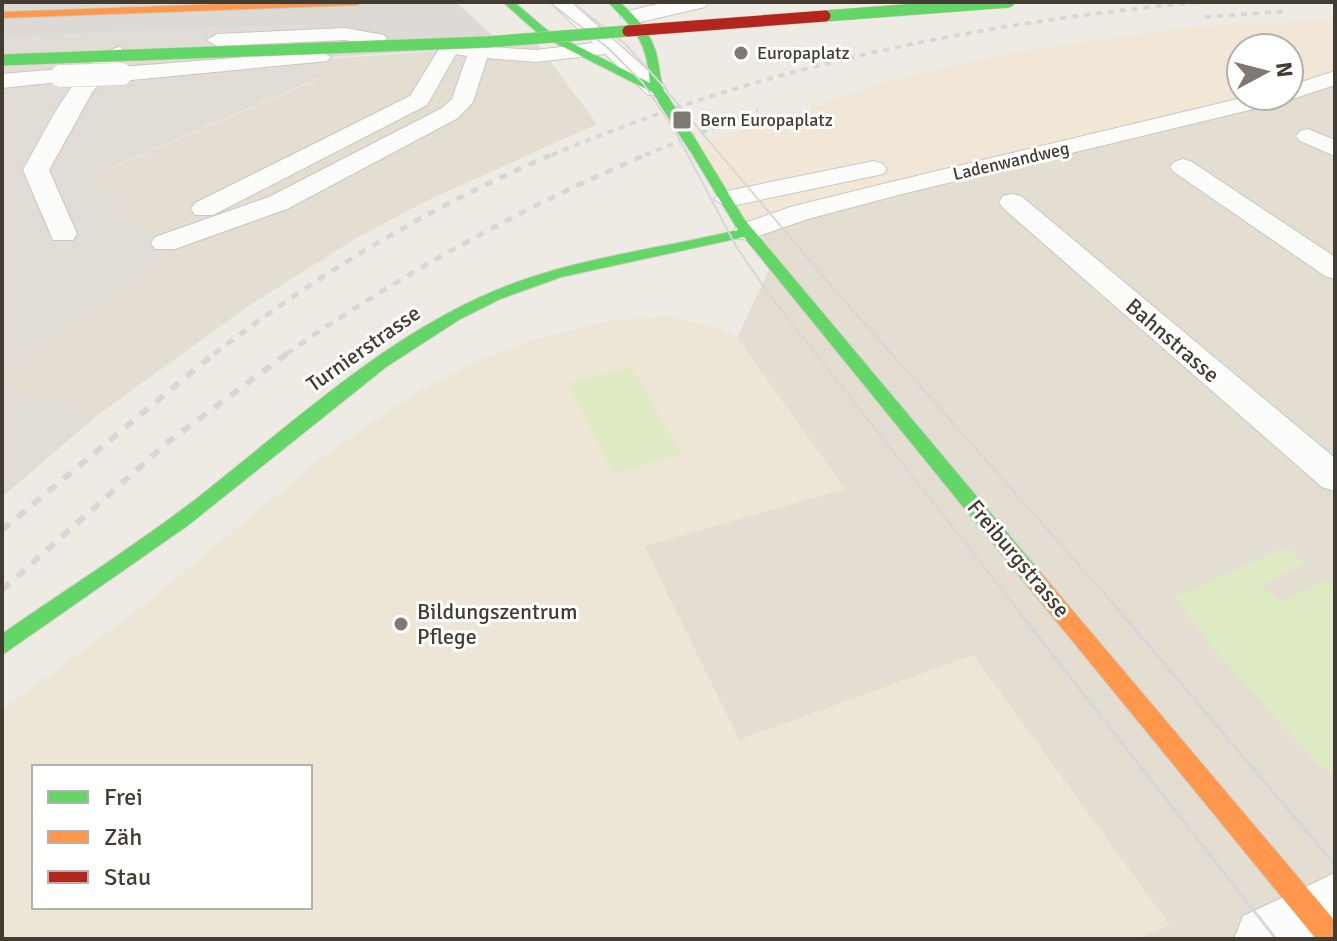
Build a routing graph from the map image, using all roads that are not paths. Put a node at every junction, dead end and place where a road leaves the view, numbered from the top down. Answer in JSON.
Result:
{"nodes":[{"id":1,"x":508,"y":2,"type":"edge"},
{"id":2,"x":560,"y":2,"type":"edge"},
{"id":3,"x":613,"y":2,"type":"edge"},
{"id":4,"x":700,"y":2,"type":"edge"},
{"id":5,"x":1009,"y":2,"type":"edge"},
{"id":6,"x":362,"y":10,"type":"edge"},
{"id":7,"x":488,"y":13,"type":"dead end"},
{"id":8,"x":2,"y":15,"type":"edge"},
{"id":9,"x":632,"y":17,"type":"junction"},
{"id":10,"x":2,"y":33,"type":"edge"},
{"id":11,"x":409,"y":44,"type":"junction"},
{"id":12,"x":613,"y":47,"type":"junction"},
{"id":13,"x":449,"y":48,"type":"junction"},
{"id":14,"x":479,"y":50,"type":"junction"},
{"id":15,"x":580,"y":52,"type":"junction"},
{"id":16,"x":2,"y":60,"type":"edge"},
{"id":17,"x":1335,"y":78,"type":"edge"},
{"id":18,"x":2,"y":81,"type":"edge"},
{"id":19,"x":1305,"y":88,"type":"edge"},
{"id":20,"x":1225,"y":90,"type":"edge"},
{"id":21,"x":660,"y":94,"type":"junction"},
{"id":22,"x":1225,"y":109,"type":"edge"},
{"id":23,"x":1308,"y":136,"type":"dead end"},
{"id":24,"x":1335,"y":149,"type":"edge"},
{"id":25,"x":1183,"y":167,"type":"dead end"},
{"id":26,"x":727,"y":199,"type":"junction"},
{"id":27,"x":1012,"y":202,"type":"dead end"},
{"id":28,"x":747,"y":232,"type":"junction"},
{"id":29,"x":63,"y":234,"type":"dead end"},
{"id":30,"x":1335,"y":270,"type":"edge"},
{"id":31,"x":1335,"y":478,"type":"edge"},
{"id":32,"x":57,"y":605,"type":"junction"},
{"id":33,"x":2,"y":622,"type":"edge"},
{"id":34,"x":2,"y":646,"type":"edge"},
{"id":35,"x":1317,"y":926,"type":"edge"}],
"edges":[{"from":1,"to":15,"type":"main road"},
{"from":2,"to":12,"type":"lane","name":"Freiburgstrasse"},
{"from":3,"to":9,"type":"main road"},
{"from":4,"to":7,"type":"main road"},
{"from":4,"to":9,"type":"street"},
{"from":5,"to":16,"type":"main road","bridge":true},
{"from":6,"to":8,"type":"main road"},
{"from":6,"to":10,"type":"main road"},
{"from":9,"to":21,"type":"main road"},
{"from":11,"to":13,"type":"lane"},
{"from":11,"to":18,"type":"lane","bridge":true},
{"from":11,"to":29,"type":"lane"},
{"from":12,"to":15,"type":"lane"},
{"from":12,"to":21,"type":"lane","name":"Freiburgstrasse"},
{"from":13,"to":14,"type":"lane"},
{"from":13,"to":14,"type":"lane"},
{"from":14,"to":15,"type":"lane"},
{"from":15,"to":21,"type":"main road"},
{"from":17,"to":19,"type":"lane"},
{"from":20,"to":26,"type":"lane"},
{"from":21,"to":26,"type":"main road","name":"Freiburgstrasse","bridge":true},
{"from":22,"to":28,"type":"lane","name":"Ladenwandweg"},
{"from":23,"to":24,"type":"lane"},
{"from":25,"to":30,"type":"lane"},
{"from":26,"to":28,"type":"main road","name":"Freiburgstrasse"},
{"from":27,"to":31,"type":"lane","name":"Bahnstrasse"},
{"from":28,"to":32,"type":"main road","name":"Turnierstrasse"},
{"from":28,"to":35,"type":"main road","name":"Freiburgstrasse"},
{"from":32,"to":33,"type":"main road","name":"Turnierstrasse"},
{"from":32,"to":34,"type":"main road","name":"Turnierstrasse"}]}
